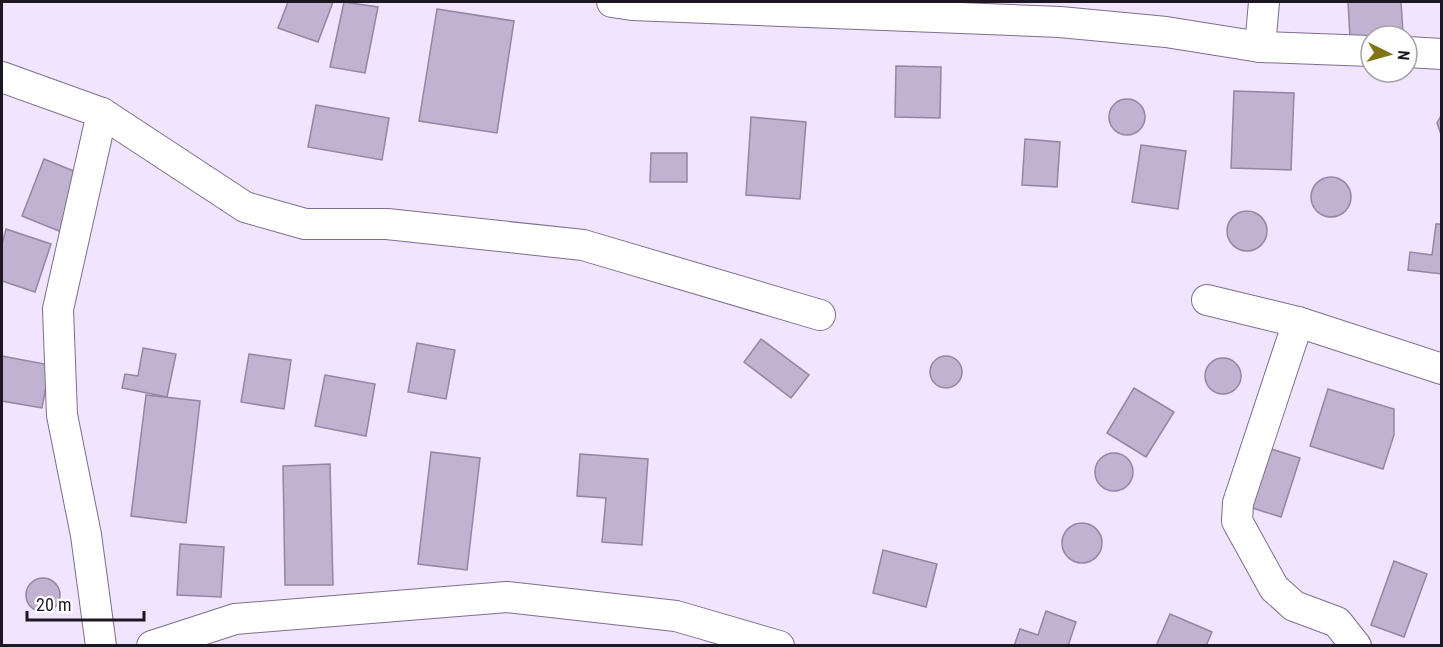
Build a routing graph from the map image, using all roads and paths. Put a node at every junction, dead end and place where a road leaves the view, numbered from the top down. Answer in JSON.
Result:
{"nodes":[{"id":1,"x":612,"y":2,"type":"edge"},
{"id":2,"x":1264,"y":2,"type":"edge"},
{"id":3,"x":1061,"y":12,"type":"edge"},
{"id":4,"x":1260,"y":48,"type":"junction"},
{"id":5,"x":1359,"y":51,"type":"edge"},
{"id":6,"x":1419,"y":53,"type":"edge"},
{"id":7,"x":1442,"y":54,"type":"edge"},
{"id":8,"x":2,"y":77,"type":"edge"},
{"id":9,"x":102,"y":113,"type":"junction"},
{"id":10,"x":1207,"y":300,"type":"dead end"},
{"id":11,"x":820,"y":315,"type":"dead end"},
{"id":12,"x":1298,"y":322,"type":"junction"},
{"id":13,"x":1442,"y":369,"type":"edge"},
{"id":14,"x":101,"y":645,"type":"edge"},
{"id":15,"x":152,"y":645,"type":"edge"},
{"id":16,"x":779,"y":645,"type":"edge"},
{"id":17,"x":1356,"y":645,"type":"edge"}],
"edges":[{"from":1,"to":3,"type":"street"},
{"from":2,"to":4,"type":"street"},
{"from":3,"to":4,"type":"street"},
{"from":4,"to":5,"type":"street"},
{"from":6,"to":7,"type":"street"},
{"from":8,"to":9,"type":"street"},
{"from":9,"to":11,"type":"street"},
{"from":9,"to":14,"type":"street"},
{"from":10,"to":12,"type":"street"},
{"from":12,"to":13,"type":"street"},
{"from":12,"to":17,"type":"street"},
{"from":15,"to":16,"type":"street"}]}
